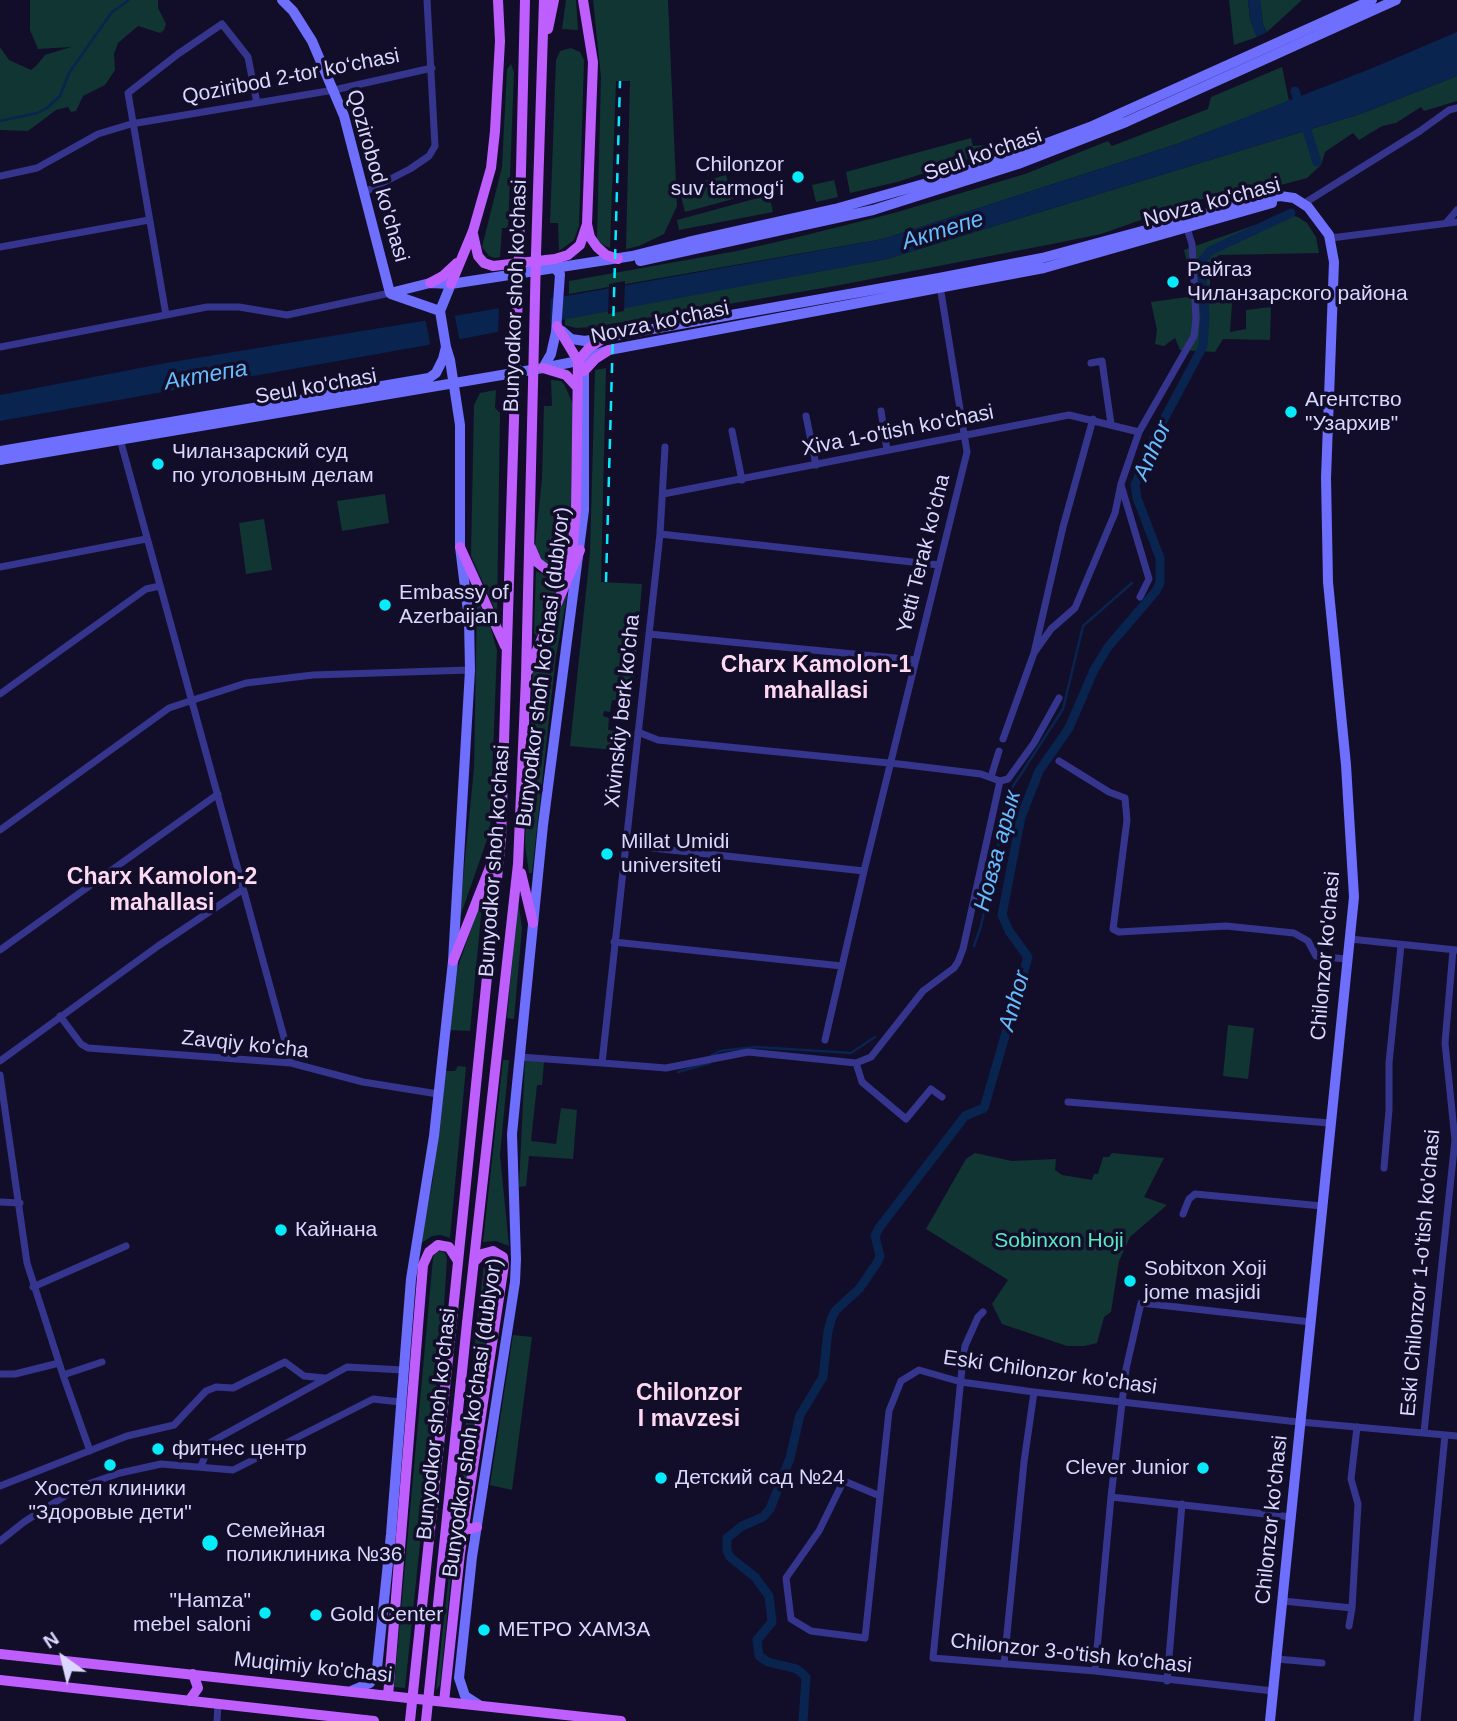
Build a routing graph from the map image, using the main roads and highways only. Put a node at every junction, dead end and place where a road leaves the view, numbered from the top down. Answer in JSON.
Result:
{"nodes":[{"id":1,"x":282,"y":0,"type":"edge"},
{"id":2,"x":498,"y":0,"type":"edge"},
{"id":3,"x":506,"y":0,"type":"edge"},
{"id":4,"x":523,"y":0,"type":"edge"},
{"id":5,"x":544,"y":0,"type":"edge"},
{"id":6,"x":554,"y":0,"type":"edge"},
{"id":7,"x":583,"y":0,"type":"edge"},
{"id":8,"x":1372,"y":0,"type":"edge"},
{"id":9,"x":1396,"y":0,"type":"edge"},
{"id":10,"x":500,"y":41,"type":"junction"},
{"id":11,"x":1278,"y":47,"type":"junction"},
{"id":12,"x":1265,"y":53,"type":"junction"},
{"id":13,"x":542,"y":55,"type":"junction"},
{"id":14,"x":587,"y":224,"type":"junction"},
{"id":15,"x":473,"y":231,"type":"junction"},
{"id":16,"x":1331,"y":237,"type":"joint"},
{"id":17,"x":463,"y":255,"type":"junction"},
{"id":18,"x":618,"y":259,"type":"junction"},
{"id":19,"x":558,"y":271,"type":"junction"},
{"id":20,"x":430,"y":283,"type":"junction"},
{"id":21,"x":940,"y":283,"type":"junction"},
{"id":22,"x":451,"y":284,"type":"junction"},
{"id":23,"x":390,"y":293,"type":"junction"},
{"id":24,"x":440,"y":311,"type":"junction"},
{"id":25,"x":557,"y":326,"type":"junction"},
{"id":26,"x":604,"y":338,"type":"junction"},
{"id":27,"x":446,"y":347,"type":"junction"},
{"id":28,"x":609,"y":350,"type":"joint"},
{"id":29,"x":450,"y":360,"type":"junction"},
{"id":30,"x":581,"y":366,"type":"junction"},
{"id":31,"x":543,"y":368,"type":"junction"},
{"id":32,"x":472,"y":380,"type":"junction"},
{"id":33,"x":454,"y":383,"type":"junction"},
{"id":34,"x":441,"y":385,"type":"junction"},
{"id":35,"x":578,"y":388,"type":"junction"},
{"id":36,"x":457,"y":399,"type":"junction"},
{"id":37,"x":118,"y":435,"type":"junction"},
{"id":38,"x":0,"y":451,"type":"edge"},
{"id":39,"x":0,"y":460,"type":"edge"},
{"id":40,"x":528,"y":541,"type":"junction"},
{"id":41,"x":460,"y":547,"type":"junction"},
{"id":42,"x":580,"y":550,"type":"junction"},
{"id":43,"x":507,"y":651,"type":"junction"},
{"id":44,"x":526,"y":677,"type":"junction"},
{"id":45,"x":501,"y":839,"type":"junction"},
{"id":46,"x":518,"y":863,"type":"junction"},
{"id":47,"x":533,"y":923,"type":"junction"},
{"id":48,"x":453,"y":961,"type":"junction"},
{"id":49,"x":458,"y":1261,"type":"junction"},
{"id":50,"x":474,"y":1262,"type":"junction"},
{"id":51,"x":464,"y":1525,"type":"junction"},
{"id":52,"x":477,"y":1527,"type":"junction"},
{"id":53,"x":0,"y":1654,"type":"edge"},
{"id":54,"x":193,"y":1674,"type":"junction"},
{"id":55,"x":0,"y":1680,"type":"edge"},
{"id":56,"x":344,"y":1691,"type":"junction"},
{"id":57,"x":388,"y":1696,"type":"junction"},
{"id":58,"x":189,"y":1701,"type":"junction"},
{"id":59,"x":444,"y":1702,"type":"junction"},
{"id":60,"x":483,"y":1706,"type":"junction"},
{"id":61,"x":331,"y":1716,"type":"junction"},
{"id":62,"x":346,"y":1721,"type":"edge"},
{"id":63,"x":374,"y":1721,"type":"edge"},
{"id":64,"x":410,"y":1721,"type":"edge"},
{"id":65,"x":426,"y":1721,"type":"edge"},
{"id":66,"x":621,"y":1721,"type":"edge"},
{"id":67,"x":1270,"y":1721,"type":"edge"}],
"edges":[{"from":1,"to":23,"type":"main road","name":"Qozirobod ko'chasi"},
{"from":2,"to":10,"type":"main road"},
{"from":3,"to":10,"type":"main road"},
{"from":4,"to":43,"type":"main road","name":"Bunyodkor shoh ko'chasi","bridge":true},
{"from":5,"to":13,"type":"main road","name":"Bunyodkor shoh ko'chasi"},
{"from":6,"to":13,"type":"main road"},
{"from":7,"to":14,"type":"main road"},
{"from":8,"to":11,"type":"main road","name":"Seul ko'chasi"},
{"from":9,"to":11,"type":"main road","name":"Seul ko'chasi"},
{"from":10,"to":15,"type":"main road"},
{"from":11,"to":12,"type":"main road","name":"Seul ko'chasi"},
{"from":12,"to":18,"type":"main road","name":"Seul ko'chasi"},
{"from":12,"to":19,"type":"main road","name":"Seul ko'chasi"},
{"from":13,"to":40,"type":"main road","name":"Bunyodkor shoh ko'chasi","bridge":true},
{"from":14,"to":15,"type":"main road"},
{"from":14,"to":18,"type":"main road"},
{"from":15,"to":17,"type":"main road"},
{"from":16,"to":21,"type":"main road","name":"Novza ko'chasi"},
{"from":16,"to":67,"type":"main road","name":"Chilonzor ko'chasi"},
{"from":17,"to":20,"type":"main road"},
{"from":17,"to":22,"type":"main road"},
{"from":18,"to":19,"type":"main road","name":"Seul ko'chasi"},
{"from":19,"to":22,"type":"main road","name":"Seul ko'chasi"},
{"from":19,"to":25,"type":"main road"},
{"from":20,"to":22,"type":"main road","name":"Seul ko'chasi"},
{"from":20,"to":23,"type":"main road","name":"Seul ko'chasi"},
{"from":21,"to":26,"type":"main road","name":"Novza ko'chasi"},
{"from":21,"to":28,"type":"main road","name":"Novza ko'chasi"},
{"from":22,"to":24,"type":"main road"},
{"from":23,"to":24,"type":"main road"},
{"from":24,"to":27,"type":"main road"},
{"from":25,"to":26,"type":"main road","name":"Novza ko'chasi"},
{"from":25,"to":30,"type":"main road"},
{"from":25,"to":31,"type":"main road"},
{"from":26,"to":30,"type":"main road"},
{"from":27,"to":29,"type":"main road"},
{"from":27,"to":37,"type":"main road","name":"Seul ko'chasi"},
{"from":28,"to":30,"type":"main road"},
{"from":29,"to":32,"type":"main road"},
{"from":29,"to":33,"type":"main road"},
{"from":30,"to":31,"type":"main road","name":"Novza ko'chasi"},
{"from":30,"to":35,"type":"main road"},
{"from":30,"to":42,"type":"main road","name":"Bunyodkor shoh koʻchasi (dublyor)"},
{"from":31,"to":32,"type":"main road","name":"Seul ko'chasi"},
{"from":31,"to":35,"type":"main road"},
{"from":32,"to":33,"type":"main road","name":"Seul ko'chasi"},
{"from":33,"to":34,"type":"main road","name":"Seul ko'chasi"},
{"from":33,"to":36,"type":"main road"},
{"from":34,"to":36,"type":"main road"},
{"from":34,"to":37,"type":"main road","name":"Seul ko'chasi"},
{"from":35,"to":40,"type":"main road"},
{"from":36,"to":41,"type":"main road"},
{"from":37,"to":38,"type":"main road","name":"Seul ko'chasi"},
{"from":37,"to":39,"type":"main road","name":"Seul ko'chasi"},
{"from":40,"to":44,"type":"main road","name":"Bunyodkor shoh ko'chasi"},
{"from":41,"to":43,"type":"main road"},
{"from":41,"to":48,"type":"main road"},
{"from":42,"to":44,"type":"main road"},
{"from":42,"to":47,"type":"main road","name":"Bunyodkor shoh koʻchasi (dublyor)"},
{"from":43,"to":45,"type":"main road","name":"Bunyodkor shoh ko'chasi"},
{"from":44,"to":46,"type":"main road","name":"Bunyodkor shoh ko'chasi"},
{"from":45,"to":48,"type":"main road"},
{"from":45,"to":49,"type":"main road","name":"Bunyodkor shoh ko'chasi"},
{"from":46,"to":47,"type":"main road"},
{"from":46,"to":50,"type":"main road","name":"Bunyodkor shoh ko'chasi"},
{"from":47,"to":52,"type":"main road","name":"Bunyodkor shoh koʻchasi (dublyor)"},
{"from":48,"to":56,"type":"main road"},
{"from":49,"to":57,"type":"main road"},
{"from":49,"to":64,"type":"main road","name":"Bunyodkor shoh ko'chasi","bridge":true},
{"from":50,"to":51,"type":"main road"},
{"from":50,"to":65,"type":"main road","name":"Bunyodkor shoh ko'chasi","bridge":true},
{"from":51,"to":52,"type":"main road"},
{"from":51,"to":59,"type":"main road"},
{"from":52,"to":60,"type":"main road","name":"Bunyodkor shoh koʻchasi (dublyor)"},
{"from":53,"to":54,"type":"main road","name":"Muqimiy ko'chasi"},
{"from":54,"to":56,"type":"main road","name":"Muqimiy ko'chasi"},
{"from":54,"to":58,"type":"main road"},
{"from":55,"to":58,"type":"main road"},
{"from":56,"to":57,"type":"main road","name":"Muqimiy ko'chasi"},
{"from":57,"to":59,"type":"main road","name":"Muqimiy ko'chasi"},
{"from":58,"to":61,"type":"main road"},
{"from":59,"to":60,"type":"main road","name":"Muqimiy ko'chasi"},
{"from":60,"to":66,"type":"main road","name":"Muqimiy ko'chasi"},
{"from":61,"to":62,"type":"main road"},
{"from":61,"to":63,"type":"main road"}]}
